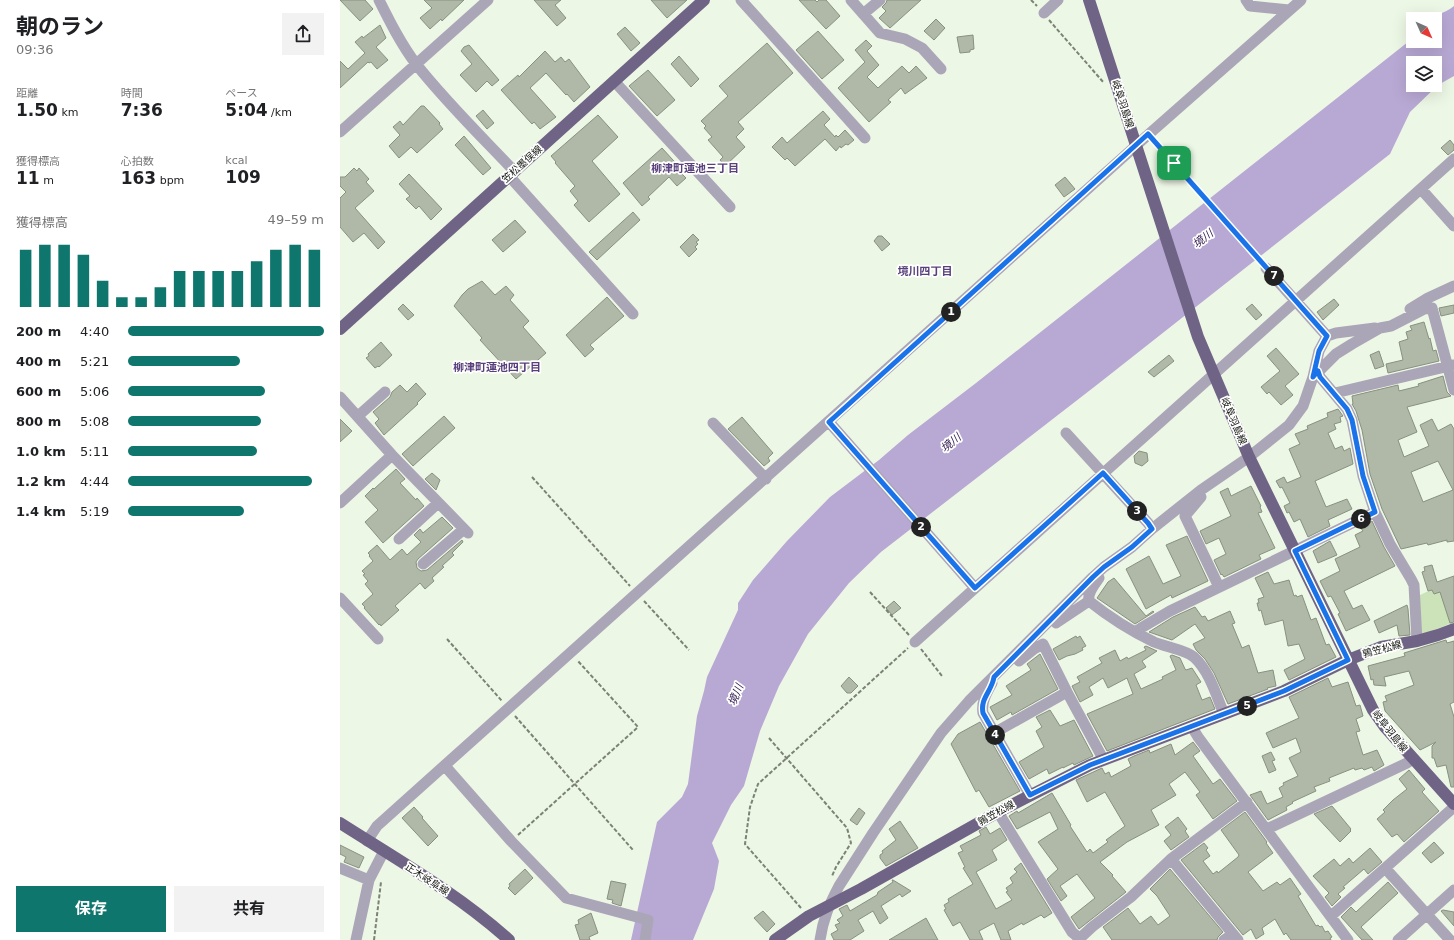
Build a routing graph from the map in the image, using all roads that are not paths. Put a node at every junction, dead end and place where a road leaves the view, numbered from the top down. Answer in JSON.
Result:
{"nodes":[{"id":1,"x":379,"y":0,"type":"edge"},
{"id":2,"x":488,"y":0,"type":"edge"},
{"id":3,"x":704,"y":0,"type":"edge"},
{"id":4,"x":741,"y":0,"type":"edge"},
{"id":5,"x":851,"y":0,"type":"edge"},
{"id":6,"x":880,"y":0,"type":"edge"},
{"id":7,"x":1058,"y":0,"type":"edge"},
{"id":8,"x":1089,"y":0,"type":"edge"},
{"id":9,"x":1246,"y":0,"type":"edge"},
{"id":10,"x":1300,"y":0,"type":"edge"},
{"id":11,"x":1290,"y":10,"type":"junction"},
{"id":12,"x":1044,"y":13,"type":"road end"},
{"id":13,"x":863,"y":14,"type":"junction"},
{"id":14,"x":416,"y":64,"type":"junction"},
{"id":15,"x":941,"y":69,"type":"dead end"},
{"id":16,"x":614,"y":81,"type":"junction"},
{"id":17,"x":340,"y":132,"type":"edge"},
{"id":18,"x":865,"y":138,"type":"dead end"},
{"id":19,"x":1454,"y":159,"type":"edge"},
{"id":20,"x":511,"y":173,"type":"junction"},
{"id":21,"x":1420,"y":189,"type":"junction"},
{"id":22,"x":730,"y":206,"type":"dead end"},
{"id":23,"x":1454,"y":226,"type":"edge"},
{"id":24,"x":1266,"y":268,"type":"road end"},
{"id":25,"x":1454,"y":286,"type":"edge"},
{"id":26,"x":1454,"y":292,"type":"edge"},
{"id":27,"x":1295,"y":300,"type":"junction"},
{"id":28,"x":1432,"y":308,"type":"junction"},
{"id":29,"x":632,"y":314,"type":"dead end"},
{"id":30,"x":340,"y":328,"type":"edge"},
{"id":31,"x":1380,"y":328,"type":"junction"},
{"id":32,"x":1327,"y":336,"type":"junction"},
{"id":33,"x":1451,"y":365,"type":"edge"},
{"id":34,"x":1315,"y":374,"type":"junction"},
{"id":35,"x":1454,"y":390,"type":"edge"},
{"id":36,"x":385,"y":392,"type":"dead end"},
{"id":37,"x":1335,"y":394,"type":"junction"},
{"id":38,"x":340,"y":397,"type":"edge"},
{"id":39,"x":358,"y":416,"type":"junction"},
{"id":40,"x":829,"y":422,"type":"junction"},
{"id":41,"x":713,"y":423,"type":"dead end"},
{"id":42,"x":1066,"y":433,"type":"dead end"},
{"id":43,"x":392,"y":455,"type":"junction"},
{"id":44,"x":1249,"y":456,"type":"junction"},
{"id":45,"x":1103,"y":473,"type":"junction"},
{"id":46,"x":766,"y":479,"type":"junction"},
{"id":47,"x":1202,"y":490,"type":"junction"},
{"id":48,"x":340,"y":502,"type":"edge"},
{"id":49,"x":438,"y":503,"type":"junction"},
{"id":50,"x":1375,"y":512,"type":"junction"},
{"id":51,"x":1152,"y":529,"type":"junction"},
{"id":52,"x":399,"y":538,"type":"dead end"},
{"id":53,"x":1295,"y":551,"type":"junction"},
{"id":54,"x":423,"y":564,"type":"dead end"},
{"id":55,"x":1104,"y":567,"type":"junction"},
{"id":56,"x":1219,"y":587,"type":"junction"},
{"id":57,"x":975,"y":588,"type":"junction"},
{"id":58,"x":340,"y":598,"type":"edge"},
{"id":59,"x":1089,"y":601,"type":"junction"},
{"id":60,"x":1454,"y":629,"type":"edge"},
{"id":61,"x":1041,"y":630,"type":"junction"},
{"id":62,"x":1135,"y":632,"type":"junction"},
{"id":63,"x":378,"y":639,"type":"dead end"},
{"id":64,"x":1417,"y":640,"type":"junction"},
{"id":65,"x":915,"y":642,"type":"road end"},
{"id":66,"x":1348,"y":660,"type":"junction"},
{"id":67,"x":1002,"y":669,"type":"junction"},
{"id":68,"x":994,"y":677,"type":"junction"},
{"id":69,"x":1067,"y":692,"type":"junction"},
{"id":70,"x":1224,"y":714,"type":"junction"},
{"id":71,"x":1192,"y":727,"type":"junction"},
{"id":72,"x":994,"y":733,"type":"junction"},
{"id":73,"x":1413,"y":759,"type":"junction"},
{"id":74,"x":1102,"y":760,"type":"junction"},
{"id":75,"x":445,"y":766,"type":"junction"},
{"id":76,"x":1030,"y":795,"type":"junction"},
{"id":77,"x":1247,"y":802,"type":"junction"},
{"id":78,"x":1454,"y":805,"type":"edge"},
{"id":79,"x":998,"y":812,"type":"junction"},
{"id":80,"x":340,"y":823,"type":"edge"},
{"id":81,"x":1267,"y":829,"type":"junction"},
{"id":82,"x":368,"y":841,"type":"junction"},
{"id":83,"x":384,"y":851,"type":"junction"},
{"id":84,"x":1171,"y":859,"type":"junction"},
{"id":85,"x":340,"y":868,"type":"edge"},
{"id":86,"x":1385,"y":868,"type":"junction"},
{"id":87,"x":370,"y":880,"type":"junction"},
{"id":88,"x":1454,"y":890,"type":"edge"},
{"id":89,"x":828,"y":906,"type":"junction"},
{"id":90,"x":1427,"y":915,"type":"junction"},
{"id":91,"x":1331,"y":916,"type":"junction"},
{"id":92,"x":1231,"y":938,"type":"edge"},
{"id":93,"x":1078,"y":939,"type":"edge"},
{"id":94,"x":356,"y":940,"type":"edge"},
{"id":95,"x":509,"y":940,"type":"edge"},
{"id":96,"x":645,"y":940,"type":"edge"},
{"id":97,"x":775,"y":940,"type":"edge"},
{"id":98,"x":820,"y":940,"type":"edge"},
{"id":99,"x":1348,"y":940,"type":"edge"},
{"id":100,"x":1398,"y":940,"type":"edge"},
{"id":101,"x":1450,"y":940,"type":"edge"}],
"edges":[{"from":1,"to":14,"type":"street"},
{"from":2,"to":14,"type":"street"},
{"from":3,"to":16,"type":"main road","name":"笠松墨俣線"},
{"from":4,"to":18,"type":"street"},
{"from":5,"to":13,"type":"street"},
{"from":6,"to":13,"type":"street"},
{"from":7,"to":12,"type":"street"},
{"from":8,"to":44,"type":"main road","name":"岐阜羽島線","bridge":true},
{"from":9,"to":11,"type":"street"},
{"from":10,"to":11,"type":"street"},
{"from":11,"to":40,"type":"street"},
{"from":13,"to":15,"type":"street"},
{"from":14,"to":17,"type":"street"},
{"from":14,"to":20,"type":"street"},
{"from":16,"to":20,"type":"main road","name":"笠松墨俣線"},
{"from":16,"to":22,"type":"street"},
{"from":19,"to":21,"type":"street"},
{"from":20,"to":29,"type":"street"},
{"from":20,"to":30,"type":"main road","name":"笠松墨俣線"},
{"from":21,"to":23,"type":"street"},
{"from":21,"to":27,"type":"street"},
{"from":24,"to":27,"type":"street"},
{"from":25,"to":31,"type":"street"},
{"from":26,"to":28,"type":"street"},
{"from":27,"to":32,"type":"street"},
{"from":27,"to":45,"type":"street"},
{"from":28,"to":31,"type":"street"},
{"from":28,"to":33,"type":"street"},
{"from":31,"to":32,"type":"street"},
{"from":31,"to":34,"type":"street"},
{"from":32,"to":34,"type":"street"},
{"from":33,"to":35,"type":"street"},
{"from":33,"to":37,"type":"street"},
{"from":34,"to":37,"type":"street"},
{"from":34,"to":44,"type":"street"},
{"from":36,"to":39,"type":"street"},
{"from":37,"to":50,"type":"street"},
{"from":38,"to":39,"type":"street"},
{"from":39,"to":43,"type":"street"},
{"from":40,"to":46,"type":"street"},
{"from":40,"to":57,"type":"street"},
{"from":41,"to":46,"type":"street"},
{"from":42,"to":45,"type":"street"},
{"from":43,"to":48,"type":"street"},
{"from":43,"to":49,"type":"street"},
{"from":44,"to":47,"type":"street"},
{"from":44,"to":53,"type":"main road","name":"岐阜羽島線"},
{"from":45,"to":51,"type":"street"},
{"from":45,"to":57,"type":"street"},
{"from":46,"to":75,"type":"street"},
{"from":47,"to":51,"type":"street"},
{"from":47,"to":56,"type":"street"},
{"from":49,"to":52,"type":"street"},
{"from":49,"to":54,"type":"street"},
{"from":50,"to":53,"type":"street"},
{"from":50,"to":64,"type":"street"},
{"from":51,"to":55,"type":"street"},
{"from":53,"to":56,"type":"street"},
{"from":53,"to":66,"type":"main road","name":"岐阜羽島線"},
{"from":55,"to":59,"type":"street"},
{"from":55,"to":61,"type":"street"},
{"from":56,"to":62,"type":"street"},
{"from":57,"to":65,"type":"street"},
{"from":58,"to":63,"type":"street"},
{"from":59,"to":61,"type":"street"},
{"from":59,"to":62,"type":"street"},
{"from":60,"to":64,"type":"main road","name":"鶉笠松線"},
{"from":61,"to":67,"type":"street"},
{"from":62,"to":70,"type":"street"},
{"from":64,"to":66,"type":"main road","name":"鶉笠松線"},
{"from":66,"to":70,"type":"main road","name":"鶉笠松線"},
{"from":66,"to":73,"type":"main road","name":"岐阜羽島線"},
{"from":67,"to":68,"type":"street"},
{"from":67,"to":69,"type":"street"},
{"from":68,"to":72,"type":"street"},
{"from":68,"to":89,"type":"street"},
{"from":69,"to":72,"type":"street"},
{"from":69,"to":74,"type":"street"},
{"from":70,"to":71,"type":"main road","name":"鶉笠松線"},
{"from":71,"to":74,"type":"main road","name":"鶉笠松線"},
{"from":71,"to":77,"type":"street"},
{"from":72,"to":76,"type":"street"},
{"from":73,"to":78,"type":"main road","name":"岐阜羽島線"},
{"from":73,"to":81,"type":"street"},
{"from":74,"to":76,"type":"main road","name":"鶉笠松線"},
{"from":75,"to":82,"type":"street"},
{"from":75,"to":96,"type":"street"},
{"from":76,"to":79,"type":"main road","name":"鶉笠松線"},
{"from":77,"to":81,"type":"street"},
{"from":77,"to":84,"type":"street"},
{"from":78,"to":86,"type":"street"},
{"from":79,"to":89,"type":"main road","name":"鶉笠松線"},
{"from":79,"to":93,"type":"street"},
{"from":80,"to":82,"type":"main road","name":"正木岐阜線"},
{"from":81,"to":91,"type":"street"},
{"from":82,"to":83,"type":"main road","name":"正木岐阜線"},
{"from":83,"to":87,"type":"street"},
{"from":83,"to":95,"type":"main road","name":"正木岐阜線"},
{"from":84,"to":92,"type":"street"},
{"from":84,"to":93,"type":"street"},
{"from":85,"to":87,"type":"street"},
{"from":86,"to":90,"type":"street"},
{"from":86,"to":91,"type":"street"},
{"from":87,"to":94,"type":"street"},
{"from":88,"to":90,"type":"street"},
{"from":89,"to":97,"type":"main road","name":"鶉笠松線"},
{"from":89,"to":98,"type":"street"},
{"from":90,"to":100,"type":"street"},
{"from":90,"to":101,"type":"street"},
{"from":91,"to":99,"type":"street"}]}
